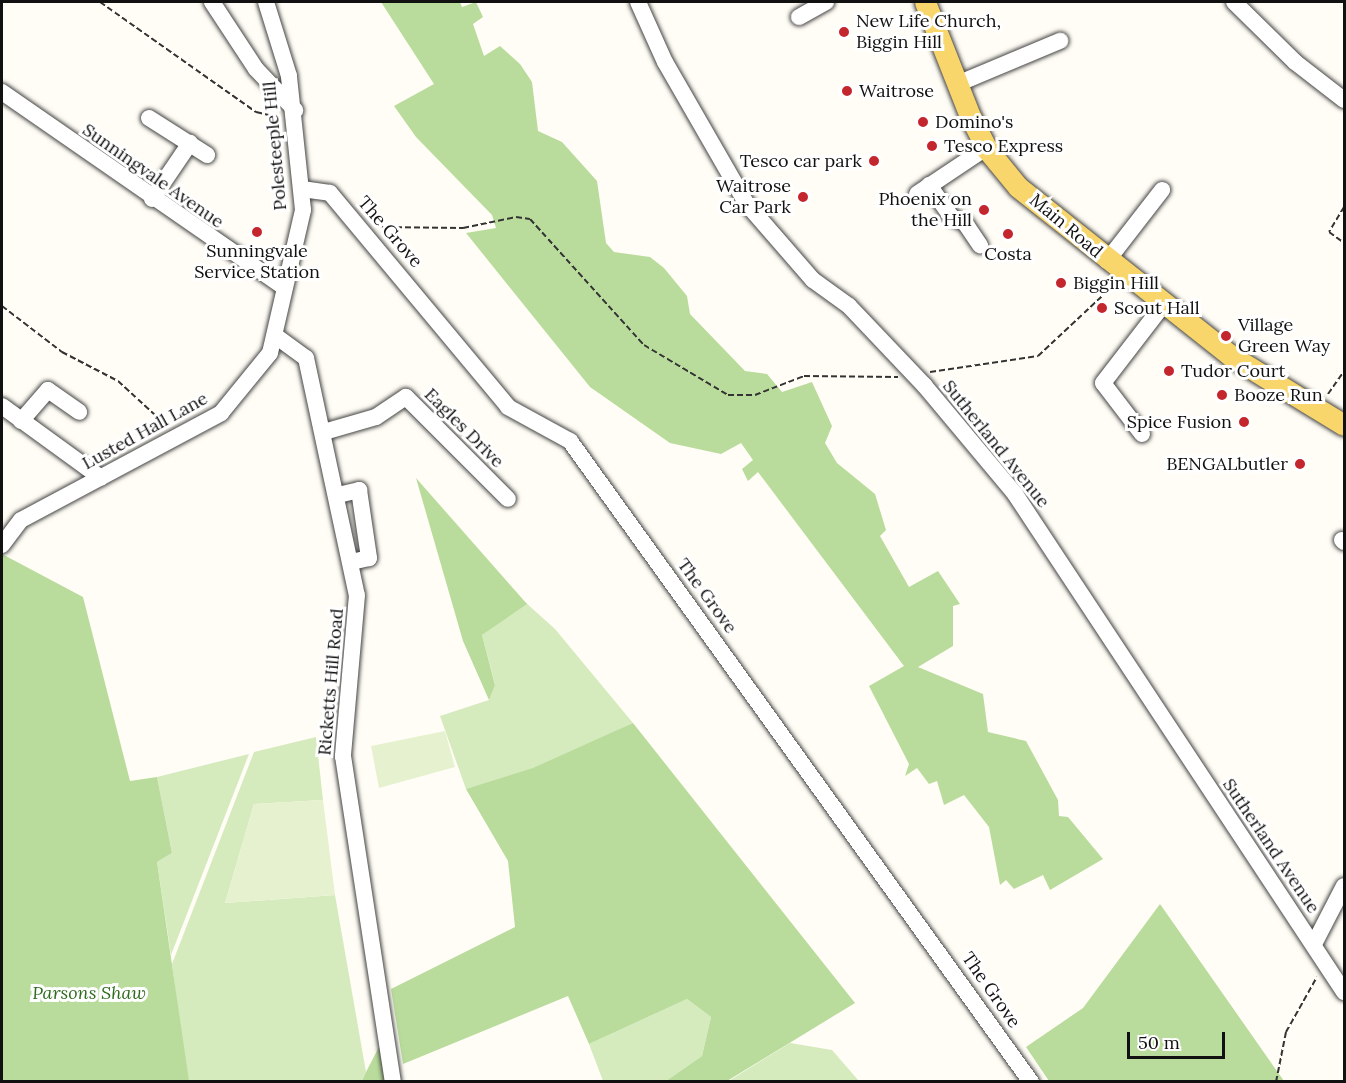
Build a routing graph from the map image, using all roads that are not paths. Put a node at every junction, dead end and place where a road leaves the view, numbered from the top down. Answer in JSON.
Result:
{"nodes":[{"id":1,"x":212,"y":2,"type":"edge"},
{"id":2,"x":266,"y":2,"type":"edge"},
{"id":3,"x":638,"y":2,"type":"edge"},
{"id":4,"x":826,"y":2,"type":"edge"},
{"id":5,"x":925,"y":2,"type":"edge"},
{"id":6,"x":1234,"y":2,"type":"edge"},
{"id":7,"x":799,"y":17,"type":"dead end"},
{"id":8,"x":1060,"y":40,"type":"dead end"},
{"id":9,"x":957,"y":84,"type":"junction"},
{"id":10,"x":2,"y":93,"type":"edge"},
{"id":11,"x":1344,"y":100,"type":"edge"},
{"id":12,"x":295,"y":116,"type":"junction"},
{"id":13,"x":149,"y":118,"type":"dead end"},
{"id":14,"x":190,"y":143,"type":"junction"},
{"id":15,"x":986,"y":148,"type":"junction"},
{"id":16,"x":207,"y":154,"type":"dead end"},
{"id":17,"x":302,"y":189,"type":"junction"},
{"id":18,"x":1162,"y":190,"type":"dead end"},
{"id":19,"x":152,"y":199,"type":"junction"},
{"id":20,"x":980,"y":245,"type":"dead end"},
{"id":21,"x":1107,"y":261,"type":"junction"},
{"id":22,"x":284,"y":287,"type":"junction"},
{"id":23,"x":1163,"y":304,"type":"junction"},
{"id":24,"x":277,"y":337,"type":"junction"},
{"id":25,"x":2,"y":406,"type":"edge"},
{"id":26,"x":79,"y":412,"type":"dead end"},
{"id":27,"x":21,"y":421,"type":"junction"},
{"id":28,"x":1344,"y":425,"type":"edge"},
{"id":29,"x":324,"y":432,"type":"junction"},
{"id":30,"x":1142,"y":434,"type":"dead end"},
{"id":31,"x":101,"y":478,"type":"junction"},
{"id":32,"x":508,"y":499,"type":"dead end"},
{"id":33,"x":2,"y":545,"type":"edge"},
{"id":34,"x":1344,"y":886,"type":"edge"},
{"id":35,"x":1314,"y":944,"type":"junction"},
{"id":36,"x":1344,"y":992,"type":"edge"},
{"id":37,"x":393,"y":1082,"type":"edge"},
{"id":38,"x":1032,"y":1082,"type":"edge"}],
"edges":[{"from":1,"to":12,"type":"street"},
{"from":2,"to":12,"type":"street","name":"Polesteeple Hill"},
{"from":3,"to":35,"type":"street","name":"Sutherland Avenue"},
{"from":4,"to":7,"type":"street"},
{"from":5,"to":9,"type":"main road","name":"Main Road"},
{"from":6,"to":11,"type":"street"},
{"from":8,"to":9,"type":"street"},
{"from":9,"to":15,"type":"main road","name":"Main Road"},
{"from":10,"to":19,"type":"street","name":"Sunningvale Avenue"},
{"from":12,"to":17,"type":"street","name":"Polesteeple Hill"},
{"from":13,"to":14,"type":"street"},
{"from":14,"to":16,"type":"street"},
{"from":14,"to":19,"type":"street"},
{"from":15,"to":20,"type":"street"},
{"from":15,"to":21,"type":"main road","name":"Main Road"},
{"from":17,"to":22,"type":"street","name":"Polesteeple Hill"},
{"from":17,"to":38,"type":"street","name":"The Grove"},
{"from":18,"to":21,"type":"street"},
{"from":19,"to":22,"type":"street","name":"Sunningvale Avenue"},
{"from":21,"to":23,"type":"main road","name":"Main Road"},
{"from":22,"to":24,"type":"street","name":"Lusted Hall Lane"},
{"from":23,"to":28,"type":"main road","name":"Main Road"},
{"from":23,"to":30,"type":"street"},
{"from":24,"to":29,"type":"street","name":"Ricketts Hill Road"},
{"from":24,"to":31,"type":"street","name":"Lusted Hall Lane"},
{"from":25,"to":27,"type":"street"},
{"from":26,"to":27,"type":"street"},
{"from":27,"to":31,"type":"street"},
{"from":29,"to":32,"type":"street","name":"Eagles Drive"},
{"from":29,"to":37,"type":"street","name":"Ricketts Hill Road"},
{"from":31,"to":33,"type":"street","name":"Lusted Hall Lane"},
{"from":34,"to":35,"type":"street"},
{"from":35,"to":36,"type":"street","name":"Sutherland Avenue"}]}
